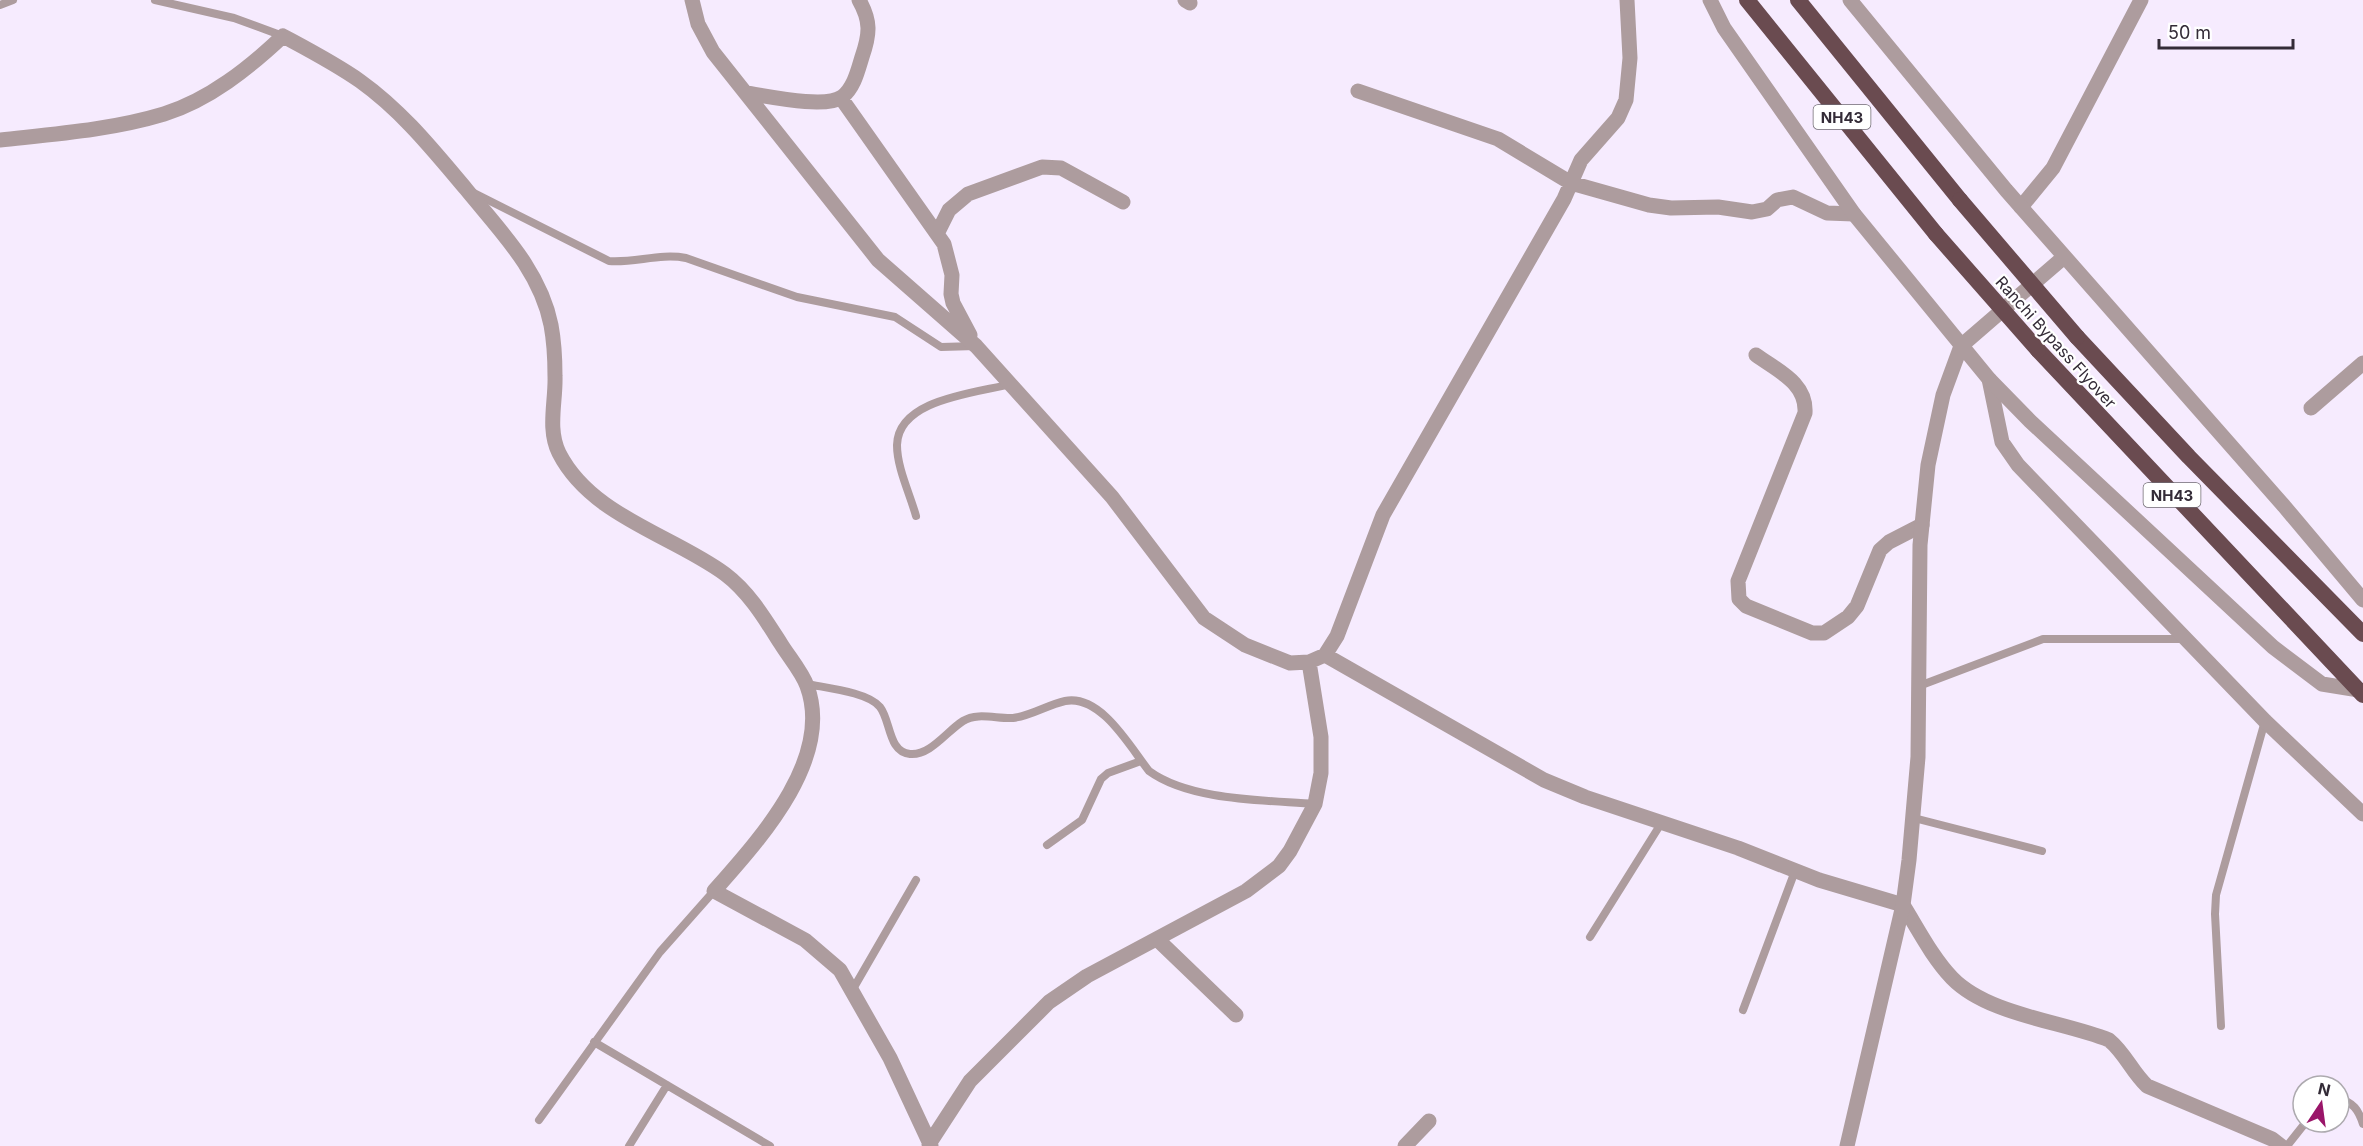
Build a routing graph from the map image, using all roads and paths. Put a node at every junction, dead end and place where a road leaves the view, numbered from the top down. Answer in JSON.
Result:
{"nodes":[{"id":1,"x":13,"y":0,"type":"edge"},
{"id":2,"x":155,"y":0,"type":"edge"},
{"id":3,"x":692,"y":0,"type":"edge"},
{"id":4,"x":859,"y":0,"type":"edge"},
{"id":5,"x":1627,"y":0,"type":"edge"},
{"id":6,"x":1710,"y":0,"type":"edge"},
{"id":7,"x":1747,"y":0,"type":"edge"},
{"id":8,"x":1798,"y":0,"type":"edge"},
{"id":9,"x":1850,"y":0,"type":"edge"},
{"id":10,"x":2140,"y":0,"type":"edge"},
{"id":11,"x":0,"y":5,"type":"edge"},
{"id":12,"x":283,"y":36,"type":"junction"},
{"id":13,"x":1358,"y":91,"type":"dead end"},
{"id":14,"x":747,"y":93,"type":"junction"},
{"id":15,"x":841,"y":98,"type":"junction"},
{"id":16,"x":0,"y":140,"type":"edge"},
{"id":17,"x":1571,"y":183,"type":"junction"},
{"id":18,"x":465,"y":188,"type":"junction"},
{"id":19,"x":1123,"y":202,"type":"dead end"},
{"id":20,"x":2021,"y":207,"type":"junction"},
{"id":21,"x":1854,"y":214,"type":"junction"},
{"id":22,"x":938,"y":232,"type":"junction"},
{"id":23,"x":2064,"y":257,"type":"junction"},
{"id":24,"x":976,"y":346,"type":"junction"},
{"id":25,"x":1961,"y":346,"type":"junction"},
{"id":26,"x":1756,"y":355,"type":"dead end"},
{"id":27,"x":2363,"y":363,"type":"edge"},
{"id":28,"x":1989,"y":379,"type":"junction"},
{"id":29,"x":1011,"y":384,"type":"junction"},
{"id":30,"x":2311,"y":408,"type":"dead end"},
{"id":31,"x":916,"y":516,"type":"dead end"},
{"id":32,"x":1922,"y":525,"type":"junction"},
{"id":33,"x":2363,"y":600,"type":"edge"},
{"id":34,"x":2363,"y":634,"type":"edge"},
{"id":35,"x":2186,"y":639,"type":"junction"},
{"id":36,"x":1325,"y":654,"type":"junction"},
{"id":37,"x":1309,"y":662,"type":"junction"},
{"id":38,"x":807,"y":684,"type":"junction"},
{"id":39,"x":1919,"y":686,"type":"junction"},
{"id":40,"x":2361,"y":692,"type":"edge"},
{"id":41,"x":2265,"y":721,"type":"junction"},
{"id":42,"x":1141,"y":761,"type":"junction"},
{"id":43,"x":1315,"y":804,"type":"junction"},
{"id":44,"x":2363,"y":814,"type":"edge"},
{"id":45,"x":1914,"y":818,"type":"junction"},
{"id":46,"x":1662,"y":822,"type":"junction"},
{"id":47,"x":1047,"y":845,"type":"dead end"},
{"id":48,"x":2042,"y":851,"type":"dead end"},
{"id":49,"x":1795,"y":871,"type":"junction"},
{"id":50,"x":916,"y":880,"type":"dead end"},
{"id":51,"x":714,"y":891,"type":"junction"},
{"id":52,"x":1903,"y":905,"type":"junction"},
{"id":53,"x":1590,"y":937,"type":"dead end"},
{"id":54,"x":1158,"y":940,"type":"junction"},
{"id":55,"x":853,"y":989,"type":"junction"},
{"id":56,"x":1743,"y":1010,"type":"dead end"},
{"id":57,"x":1236,"y":1015,"type":"dead end"},
{"id":58,"x":2221,"y":1026,"type":"dead end"},
{"id":59,"x":594,"y":1042,"type":"junction"},
{"id":60,"x":667,"y":1085,"type":"junction"},
{"id":61,"x":2351,"y":1104,"type":"edge"},
{"id":62,"x":539,"y":1120,"type":"dead end"},
{"id":63,"x":1429,"y":1121,"type":"dead end"},
{"id":64,"x":2363,"y":1124,"type":"edge"},
{"id":65,"x":2296,"y":1134,"type":"edge"},
{"id":66,"x":930,"y":1145,"type":"edge"},
{"id":67,"x":629,"y":1146,"type":"edge"},
{"id":68,"x":770,"y":1146,"type":"edge"},
{"id":69,"x":1406,"y":1146,"type":"edge"},
{"id":70,"x":1847,"y":1146,"type":"edge"},
{"id":71,"x":2281,"y":1146,"type":"edge"},
{"id":72,"x":2287,"y":1146,"type":"edge"}],
"edges":[{"from":1,"to":11,"type":"lane"},
{"from":2,"to":12,"type":"lane"},
{"from":3,"to":14,"type":"street"},
{"from":4,"to":15,"type":"street"},
{"from":5,"to":17,"type":"street"},
{"from":6,"to":21,"type":"street"},
{"from":7,"to":40,"type":"highway","name":"Ranchi Bypass Flyover","number":"NH43","bridge":true},
{"from":8,"to":34,"type":"highway","name":"Ranchi Bypass Flyover","number":"NH43","bridge":true},
{"from":9,"to":20,"type":"street"},
{"from":10,"to":20,"type":"street"},
{"from":12,"to":16,"type":"street"},
{"from":12,"to":18,"type":"street"},
{"from":13,"to":17,"type":"street"},
{"from":14,"to":15,"type":"street"},
{"from":14,"to":24,"type":"street"},
{"from":15,"to":22,"type":"street"},
{"from":17,"to":21,"type":"street"},
{"from":17,"to":36,"type":"street"},
{"from":18,"to":24,"type":"lane"},
{"from":18,"to":38,"type":"street"},
{"from":19,"to":22,"type":"street"},
{"from":20,"to":23,"type":"street"},
{"from":21,"to":25,"type":"street"},
{"from":22,"to":24,"type":"street"},
{"from":23,"to":25,"type":"street"},
{"from":23,"to":33,"type":"street"},
{"from":24,"to":29,"type":"street"},
{"from":25,"to":28,"type":"street"},
{"from":25,"to":32,"type":"street"},
{"from":26,"to":32,"type":"street"},
{"from":27,"to":30,"type":"street"},
{"from":28,"to":35,"type":"street"},
{"from":28,"to":40,"type":"street"},
{"from":29,"to":31,"type":"lane"},
{"from":29,"to":37,"type":"street"},
{"from":32,"to":39,"type":"street"},
{"from":35,"to":39,"type":"lane"},
{"from":35,"to":41,"type":"street"},
{"from":36,"to":37,"type":"street"},
{"from":36,"to":46,"type":"street"},
{"from":37,"to":43,"type":"street"},
{"from":38,"to":42,"type":"lane"},
{"from":38,"to":51,"type":"street"},
{"from":39,"to":45,"type":"street"},
{"from":41,"to":44,"type":"street"},
{"from":41,"to":58,"type":"lane"},
{"from":42,"to":43,"type":"lane"},
{"from":42,"to":47,"type":"lane"},
{"from":43,"to":54,"type":"street"},
{"from":45,"to":48,"type":"lane"},
{"from":45,"to":52,"type":"street"},
{"from":46,"to":49,"type":"street"},
{"from":46,"to":53,"type":"lane"},
{"from":49,"to":52,"type":"street"},
{"from":49,"to":56,"type":"lane"},
{"from":50,"to":55,"type":"lane"},
{"from":51,"to":55,"type":"street"},
{"from":51,"to":59,"type":"lane"},
{"from":52,"to":70,"type":"street"},
{"from":52,"to":71,"type":"street"},
{"from":54,"to":57,"type":"street"},
{"from":54,"to":66,"type":"street"},
{"from":55,"to":66,"type":"street"},
{"from":59,"to":60,"type":"lane"},
{"from":59,"to":62,"type":"lane"},
{"from":60,"to":67,"type":"lane"},
{"from":60,"to":68,"type":"lane"},
{"from":61,"to":64,"type":"lane"},
{"from":63,"to":69,"type":"street"},
{"from":65,"to":72,"type":"lane"}]}
